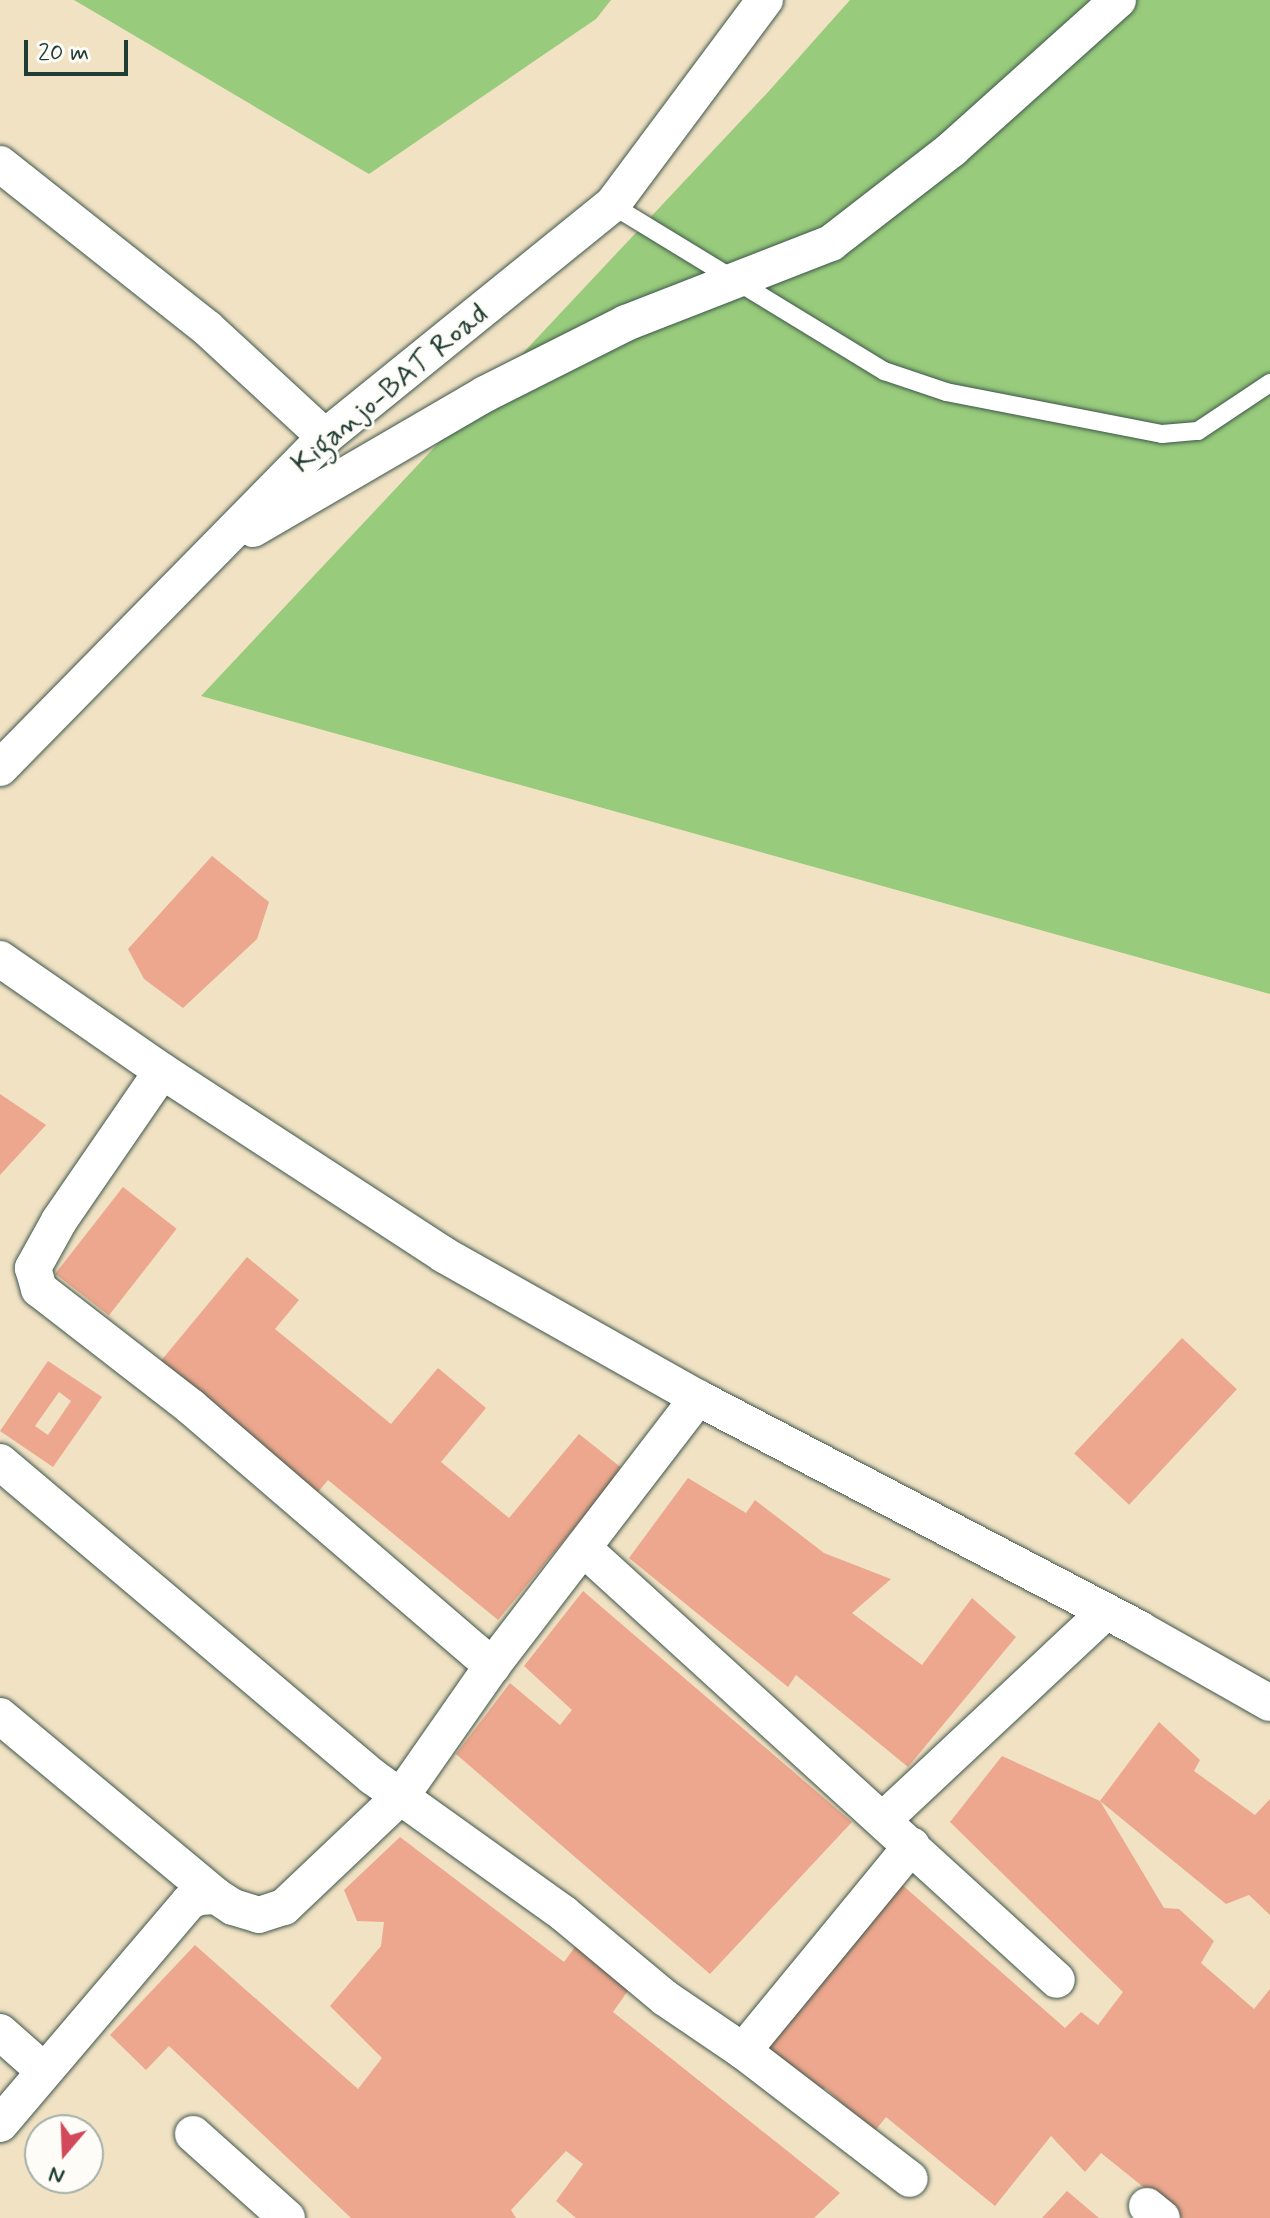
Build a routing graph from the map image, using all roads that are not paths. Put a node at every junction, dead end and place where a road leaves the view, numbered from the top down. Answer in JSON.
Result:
{"nodes":[{"id":1,"x":765,"y":0,"type":"edge"},
{"id":2,"x":1118,"y":0,"type":"edge"},
{"id":3,"x":0,"y":164,"type":"edge"},
{"id":4,"x":612,"y":205,"type":"junction"},
{"id":5,"x":735,"y":280,"type":"junction"},
{"id":6,"x":1270,"y":383,"type":"edge"},
{"id":7,"x":325,"y":437,"type":"junction"},
{"id":8,"x":207,"y":557,"type":"junction"},
{"id":9,"x":0,"y":768,"type":"edge"},
{"id":10,"x":0,"y":959,"type":"edge"},
{"id":11,"x":162,"y":1071,"type":"junction"},
{"id":12,"x":698,"y":1398,"type":"junction"},
{"id":13,"x":0,"y":1462,"type":"edge"},
{"id":14,"x":583,"y":1548,"type":"junction"},
{"id":15,"x":1105,"y":1612,"type":"junction"},
{"id":16,"x":492,"y":1666,"type":"junction"},
{"id":17,"x":1270,"y":1703,"type":"edge"},
{"id":18,"x":0,"y":1716,"type":"edge"},
{"id":19,"x":402,"y":1795,"type":"junction"},
{"id":20,"x":883,"y":1820,"type":"junction"},
{"id":21,"x":912,"y":1845,"type":"junction"},
{"id":22,"x":216,"y":1896,"type":"junction"},
{"id":23,"x":1057,"y":1980,"type":"dead end"},
{"id":24,"x":0,"y":2032,"type":"edge"},
{"id":25,"x":743,"y":2051,"type":"junction"},
{"id":26,"x":43,"y":2070,"type":"junction"},
{"id":27,"x":0,"y":2124,"type":"edge"},
{"id":28,"x":193,"y":2134,"type":"dead end"},
{"id":29,"x":910,"y":2179,"type":"dead end"},
{"id":30,"x":287,"y":2218,"type":"edge"}],
"edges":[{"from":1,"to":4,"type":"street","name":"Kiganjo-BAT Road"},
{"from":2,"to":5,"type":"street"},
{"from":3,"to":7,"type":"street"},
{"from":4,"to":5,"type":"lane"},
{"from":4,"to":7,"type":"street","name":"Kiganjo-BAT Road"},
{"from":5,"to":6,"type":"lane"},
{"from":5,"to":8,"type":"street"},
{"from":7,"to":8,"type":"street","name":"Kiganjo-BAT Road"},
{"from":8,"to":9,"type":"street","name":"Kiganjo-BAT Road"},
{"from":10,"to":11,"type":"street"},
{"from":11,"to":12,"type":"street"},
{"from":11,"to":16,"type":"street"},
{"from":12,"to":14,"type":"street"},
{"from":12,"to":15,"type":"street"},
{"from":13,"to":19,"type":"street"},
{"from":14,"to":16,"type":"street"},
{"from":14,"to":20,"type":"street"},
{"from":15,"to":17,"type":"street"},
{"from":15,"to":20,"type":"street"},
{"from":16,"to":19,"type":"street"},
{"from":18,"to":22,"type":"street"},
{"from":19,"to":22,"type":"street"},
{"from":19,"to":25,"type":"street"},
{"from":20,"to":21,"type":"street"},
{"from":21,"to":23,"type":"street"},
{"from":21,"to":25,"type":"street"},
{"from":22,"to":26,"type":"street"},
{"from":24,"to":26,"type":"street"},
{"from":25,"to":29,"type":"street"},
{"from":26,"to":27,"type":"street"},
{"from":28,"to":30,"type":"street"}]}
